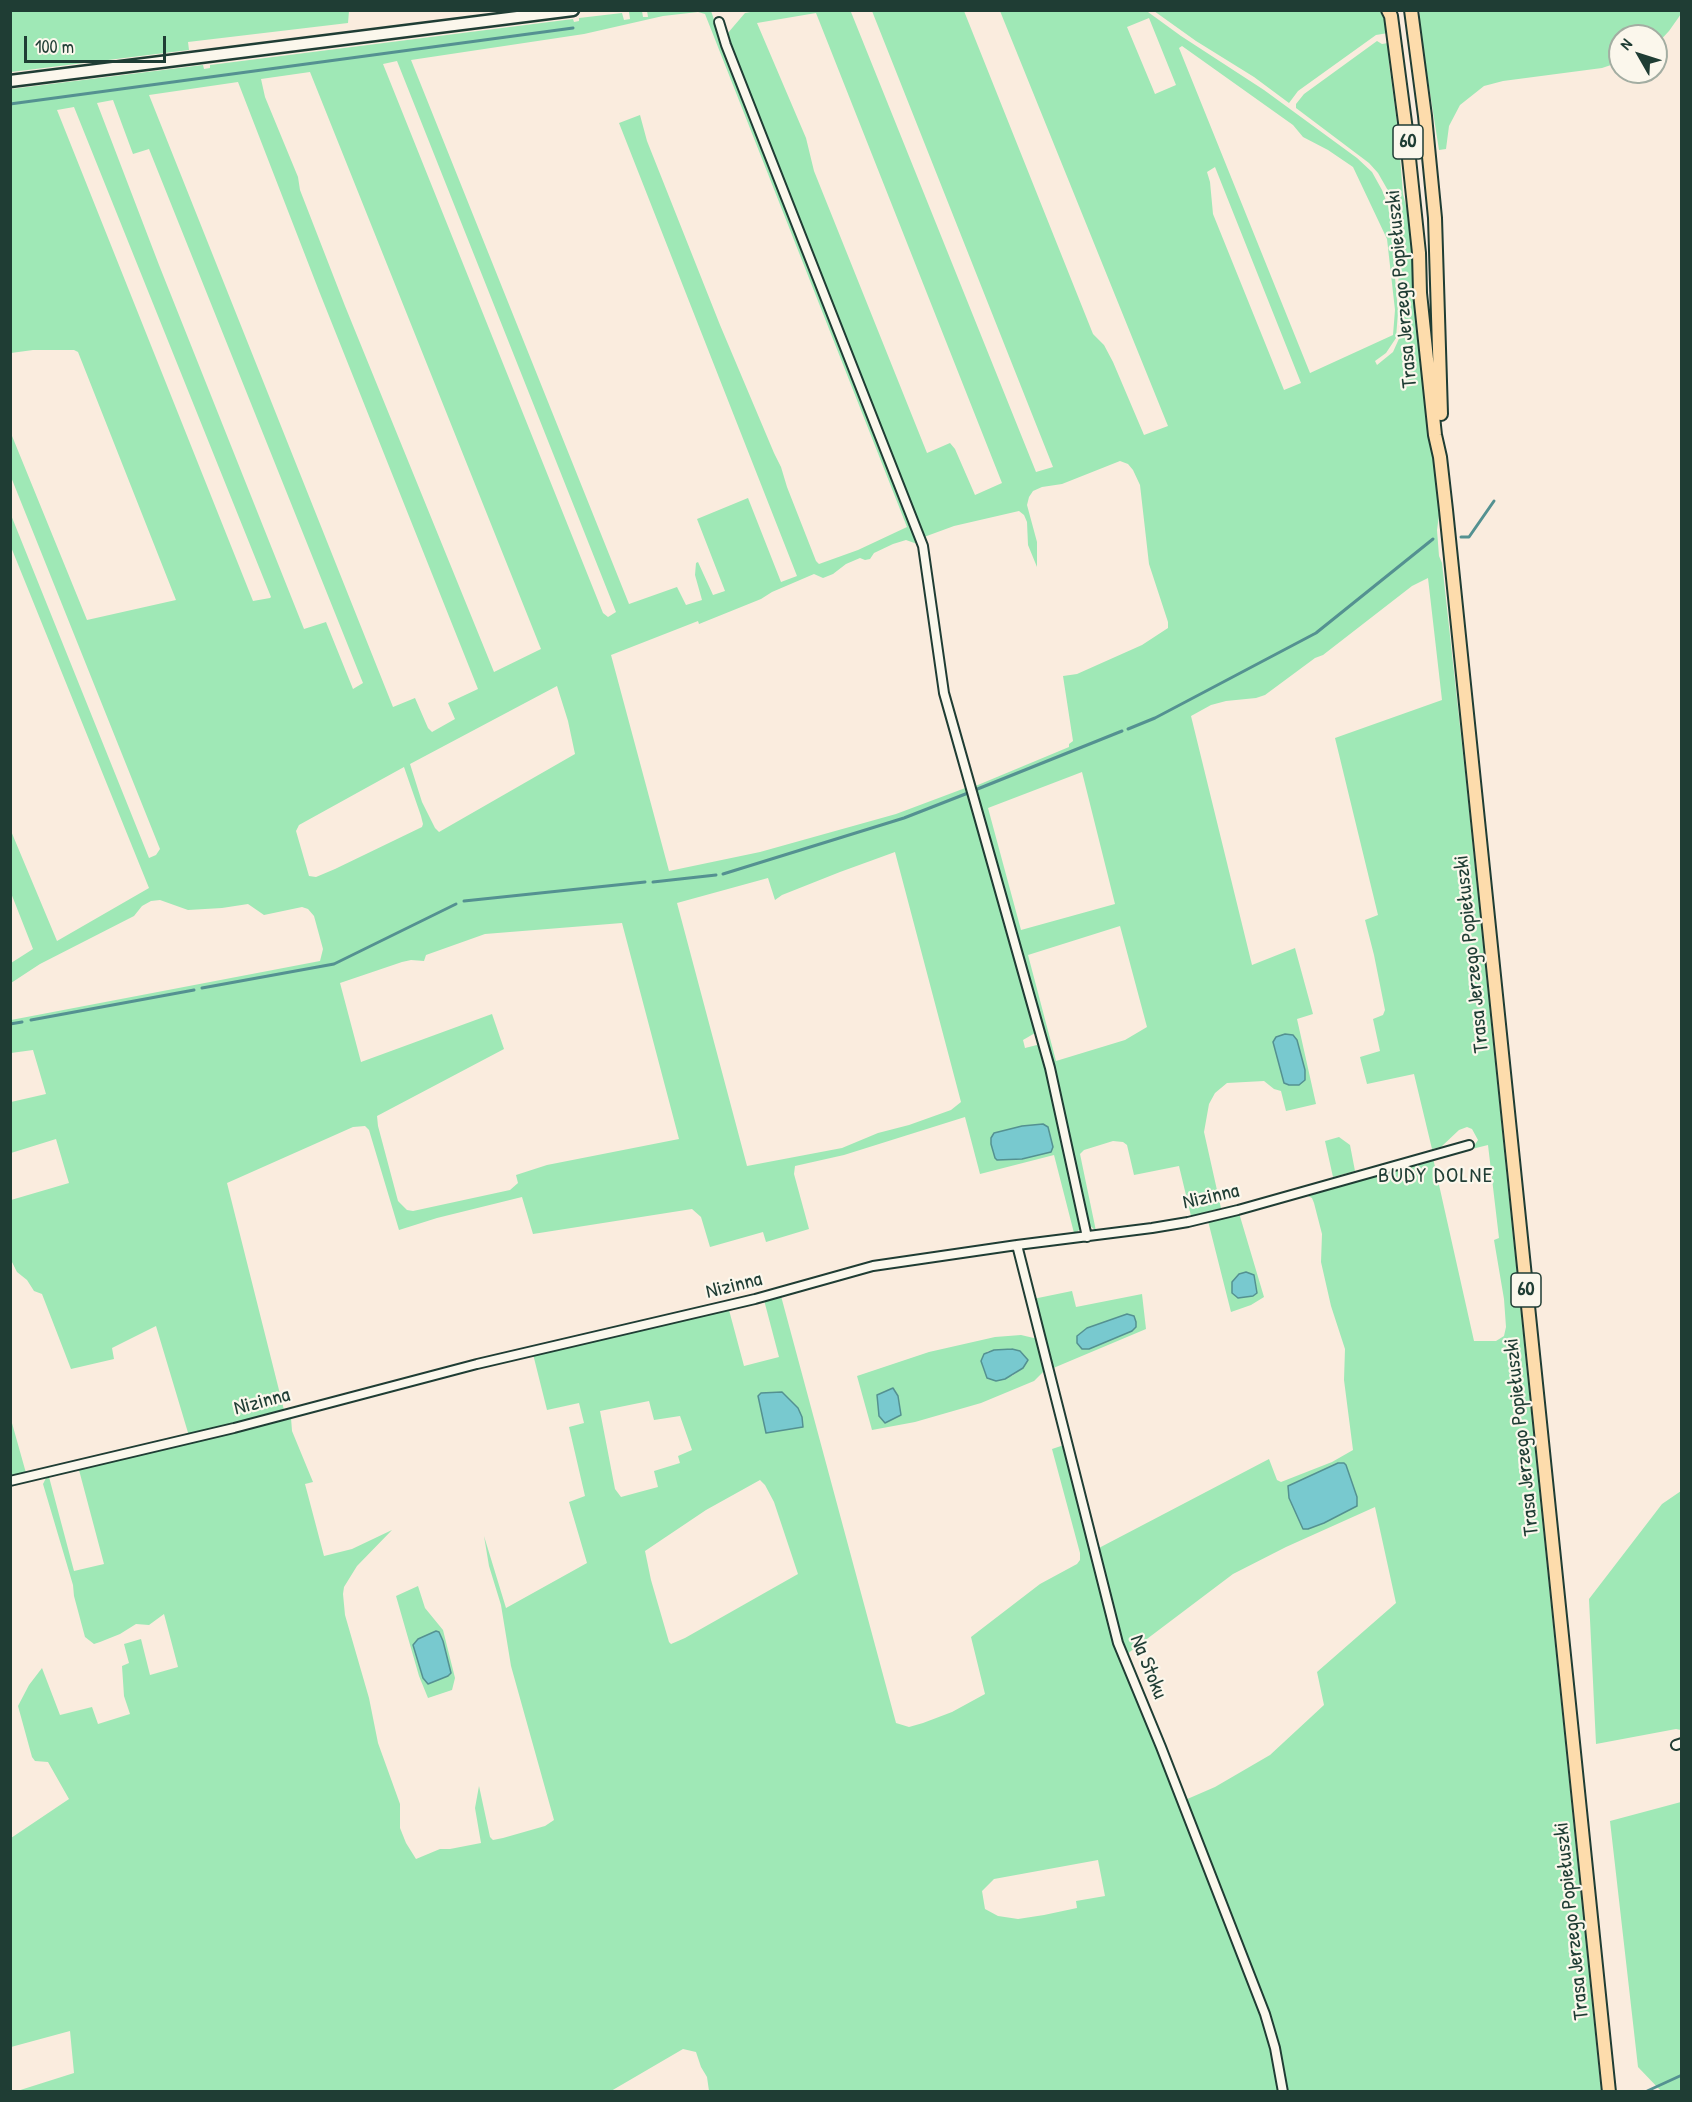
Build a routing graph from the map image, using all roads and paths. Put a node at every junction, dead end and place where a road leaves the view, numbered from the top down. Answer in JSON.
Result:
{"nodes":[{"id":1,"x":573,"y":10,"type":"edge"},
{"id":2,"x":1388,"y":10,"type":"edge"},
{"id":3,"x":1411,"y":10,"type":"edge"},
{"id":4,"x":720,"y":22,"type":"dead end"},
{"id":5,"x":10,"y":81,"type":"edge"},
{"id":6,"x":1440,"y":457,"type":"junction"},
{"id":7,"x":1469,"y":1145,"type":"dead end"},
{"id":8,"x":1087,"y":1237,"type":"junction"},
{"id":9,"x":1017,"y":1245,"type":"junction"},
{"id":10,"x":10,"y":1481,"type":"edge"},
{"id":11,"x":1283,"y":2091,"type":"edge"},
{"id":12,"x":1609,"y":2091,"type":"edge"}],
"edges":[{"from":1,"to":5,"type":"main road"},
{"from":2,"to":6,"type":"main road","name":"Trasa Jerzego Popiełuszki","number":"60"},
{"from":3,"to":6,"type":"main road","name":"Trasa Jerzego Popiełuszki","number":"60"},
{"from":4,"to":8,"type":"street"},
{"from":6,"to":12,"type":"main road","name":"Trasa Jerzego Popiełuszki","number":"60"},
{"from":7,"to":8,"type":"street","name":"Nizinna"},
{"from":8,"to":9,"type":"street","name":"Nizinna"},
{"from":9,"to":10,"type":"street","name":"Nizinna"},
{"from":9,"to":11,"type":"street","name":"Na Stoku"}]}
